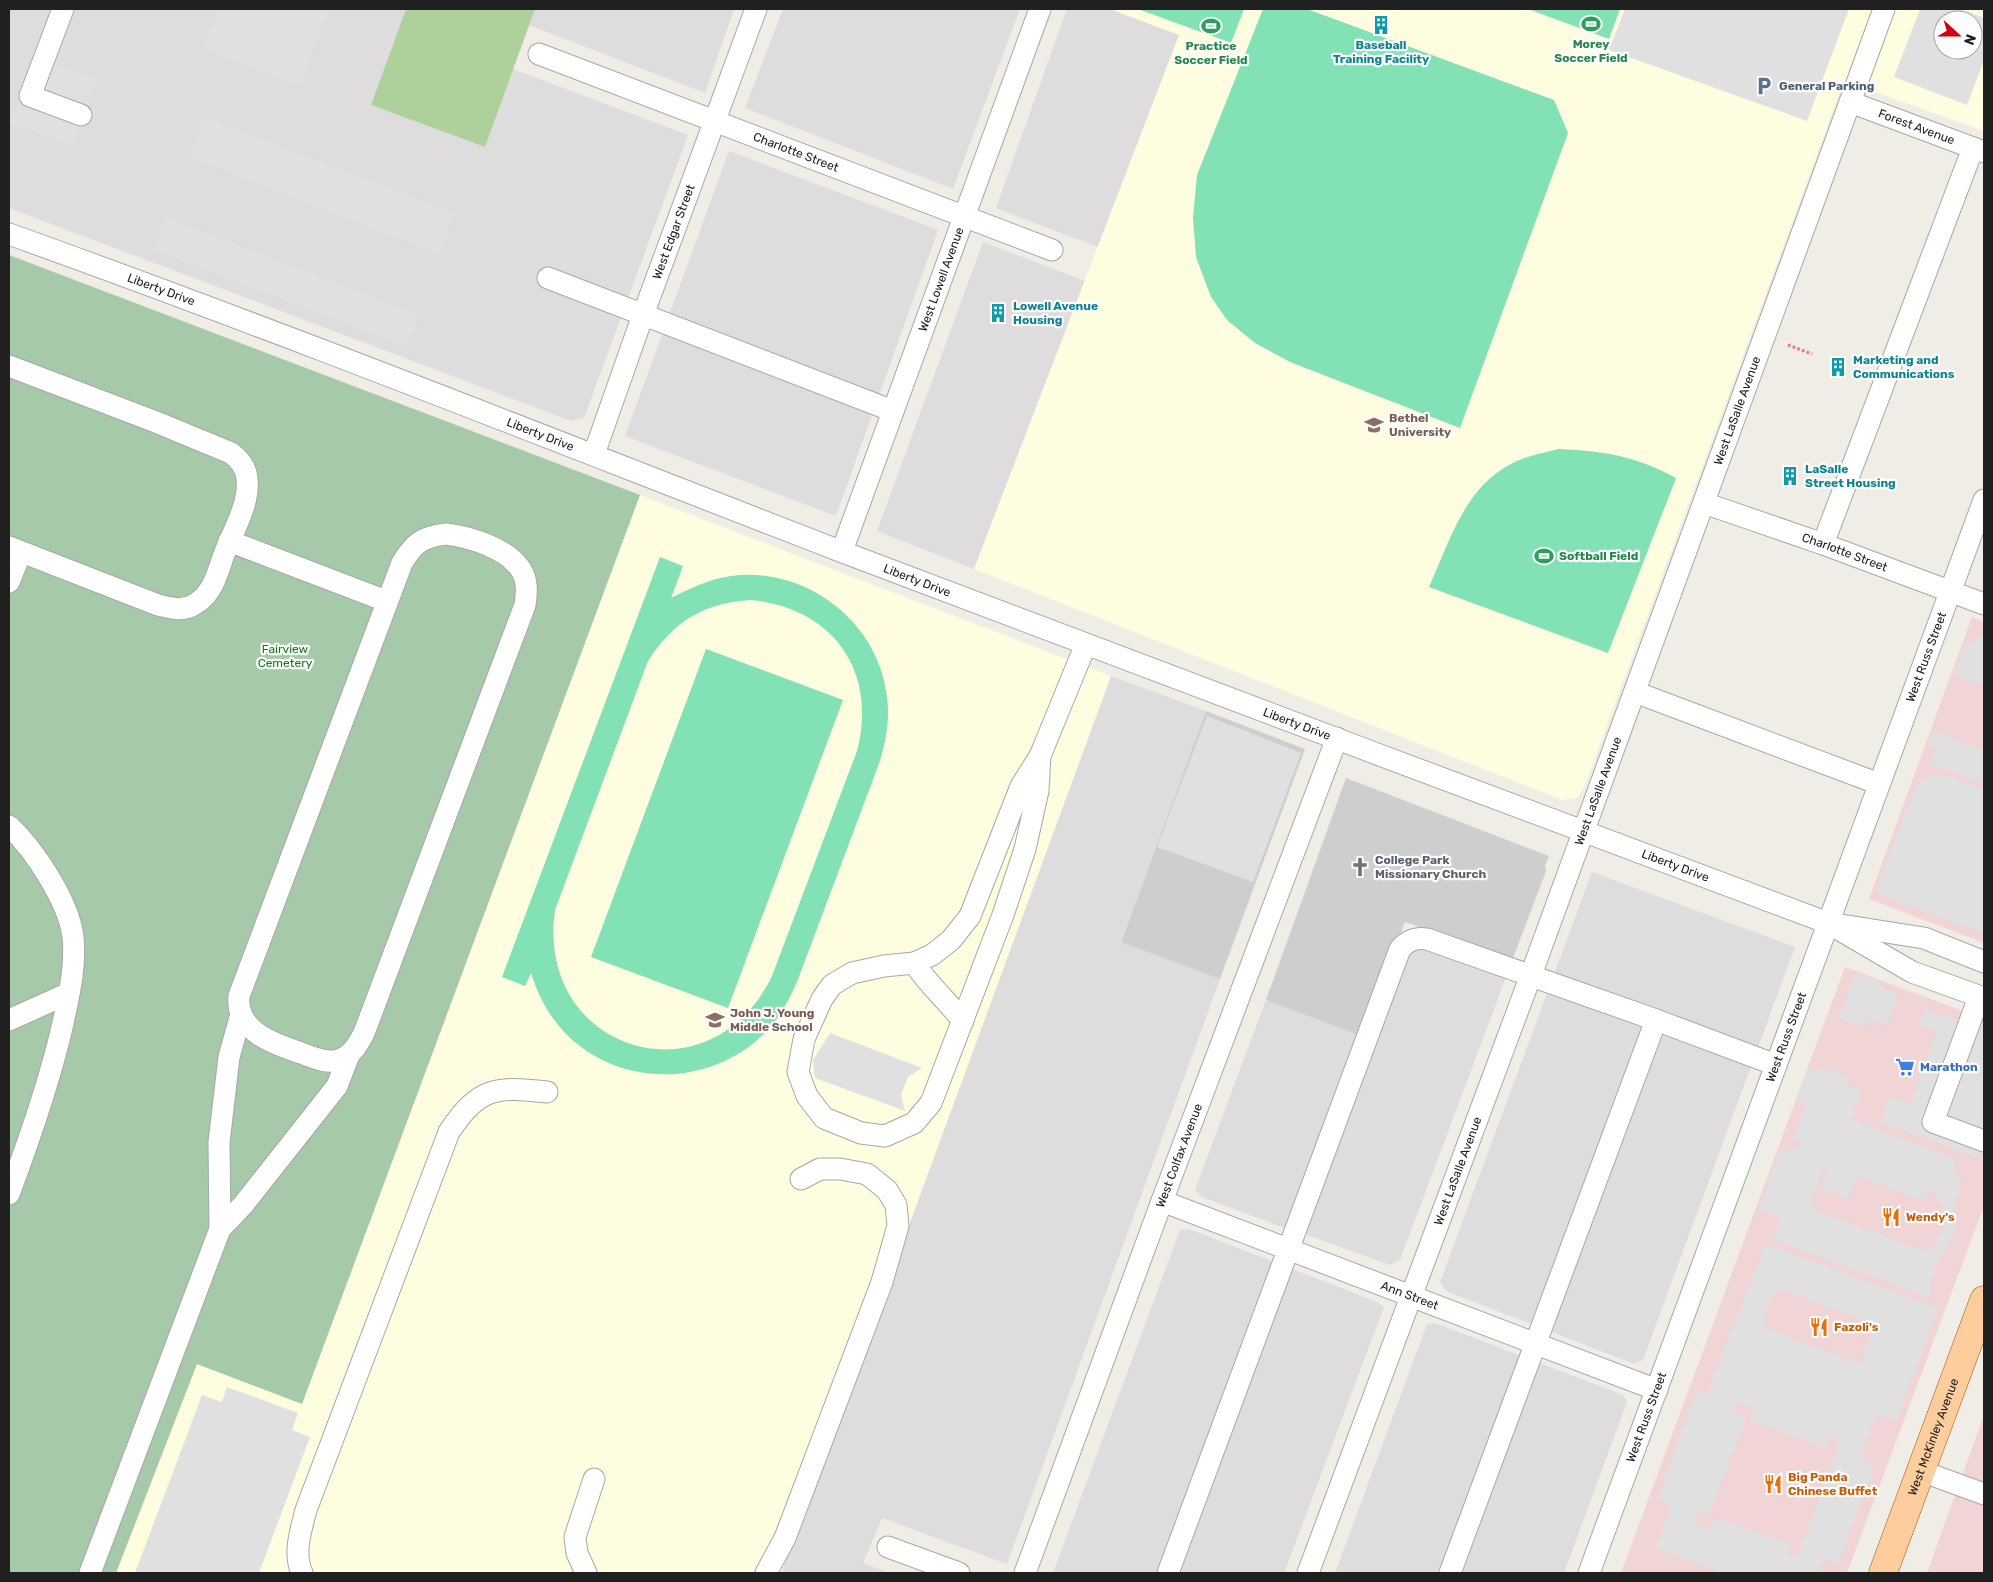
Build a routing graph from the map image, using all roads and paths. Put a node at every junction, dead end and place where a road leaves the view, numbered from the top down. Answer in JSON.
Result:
{"nodes":[{"id":1,"x":63,"y":9,"type":"edge"},
{"id":2,"x":756,"y":9,"type":"edge"},
{"id":3,"x":1040,"y":9,"type":"edge"},
{"id":4,"x":1884,"y":9,"type":"edge"},
{"id":5,"x":539,"y":54,"type":"dead end"},
{"id":6,"x":1850,"y":102,"type":"junction"},
{"id":7,"x":81,"y":115,"type":"dead end"},
{"id":8,"x":714,"y":121,"type":"junction"},
{"id":9,"x":1979,"y":150,"type":"edge"},
{"id":10,"x":964,"y":216,"type":"junction"},
{"id":11,"x":9,"y":234,"type":"edge"},
{"id":12,"x":1052,"y":250,"type":"dead end"},
{"id":13,"x":548,"y":278,"type":"dead end"},
{"id":14,"x":643,"y":315,"type":"junction"},
{"id":15,"x":1788,"y":345,"type":"dead end"},
{"id":16,"x":1812,"y":354,"type":"dead end"},
{"id":17,"x":9,"y":366,"type":"edge"},
{"id":18,"x":893,"y":411,"type":"junction"},
{"id":19,"x":594,"y":454,"type":"junction"},
{"id":20,"x":1984,"y":500,"type":"edge"},
{"id":21,"x":1704,"y":503,"type":"junction"},
{"id":22,"x":230,"y":541,"type":"junction"},
{"id":23,"x":1823,"y":544,"type":"junction"},
{"id":24,"x":15,"y":549,"type":"edge"},
{"id":25,"x":842,"y":551,"type":"junction"},
{"id":26,"x":9,"y":582,"type":"edge"},
{"id":27,"x":1950,"y":592,"type":"junction"},
{"id":28,"x":386,"y":601,"type":"junction"},
{"id":29,"x":1984,"y":604,"type":"edge"},
{"id":30,"x":1086,"y":644,"type":"junction"},
{"id":31,"x":1635,"y":692,"type":"junction"},
{"id":32,"x":1337,"y":738,"type":"junction"},
{"id":33,"x":1040,"y":756,"type":"junction"},
{"id":34,"x":1879,"y":784,"type":"junction"},
{"id":35,"x":9,"y":826,"type":"edge"},
{"id":36,"x":1584,"y":831,"type":"junction"},
{"id":37,"x":1828,"y":923,"type":"junction"},
{"id":38,"x":1984,"y":962,"type":"edge"},
{"id":39,"x":914,"y":963,"type":"junction"},
{"id":40,"x":1531,"y":975,"type":"junction"},
{"id":41,"x":70,"y":993,"type":"junction"},
{"id":42,"x":1982,"y":997,"type":"edge"},
{"id":43,"x":241,"y":1014,"type":"junction"},
{"id":44,"x":9,"y":1020,"type":"edge"},
{"id":45,"x":1656,"y":1020,"type":"junction"},
{"id":46,"x":963,"y":1021,"type":"junction"},
{"id":47,"x":349,"y":1055,"type":"junction"},
{"id":48,"x":1776,"y":1065,"type":"junction"},
{"id":49,"x":548,"y":1092,"type":"dead end"},
{"id":50,"x":1984,"y":1141,"type":"edge"},
{"id":51,"x":801,"y":1180,"type":"dead end"},
{"id":52,"x":9,"y":1194,"type":"edge"},
{"id":53,"x":1162,"y":1202,"type":"junction"},
{"id":54,"x":220,"y":1229,"type":"junction"},
{"id":55,"x":1288,"y":1248,"type":"junction"},
{"id":56,"x":1412,"y":1296,"type":"junction"},
{"id":57,"x":1984,"y":1300,"type":"edge"},
{"id":58,"x":1534,"y":1343,"type":"junction"},
{"id":59,"x":1656,"y":1390,"type":"junction"},
{"id":60,"x":1920,"y":1471,"type":"junction"},
{"id":61,"x":594,"y":1479,"type":"dead end"},
{"id":62,"x":1984,"y":1494,"type":"edge"},
{"id":63,"x":888,"y":1547,"type":"dead end"},
{"id":64,"x":90,"y":1573,"type":"edge"},
{"id":65,"x":302,"y":1573,"type":"edge"},
{"id":66,"x":586,"y":1573,"type":"edge"},
{"id":67,"x":766,"y":1573,"type":"edge"},
{"id":68,"x":959,"y":1573,"type":"edge"},
{"id":69,"x":1025,"y":1573,"type":"edge"},
{"id":70,"x":1168,"y":1573,"type":"edge"},
{"id":71,"x":1308,"y":1573,"type":"edge"},
{"id":72,"x":1450,"y":1573,"type":"edge"},
{"id":73,"x":1589,"y":1573,"type":"edge"},
{"id":74,"x":1883,"y":1573,"type":"edge"}],
"edges":[{"from":1,"to":7,"type":"street"},
{"from":2,"to":8,"type":"street","name":"West Edgar Street"},
{"from":3,"to":10,"type":"street","name":"West Lowell Avenue"},
{"from":4,"to":6,"type":"street","name":"West LaSalle Avenue"},
{"from":5,"to":8,"type":"street","name":"Charlotte Street"},
{"from":6,"to":9,"type":"street","name":"Forest Avenue"},
{"from":6,"to":21,"type":"street","name":"West LaSalle Avenue"},
{"from":8,"to":10,"type":"street","name":"Charlotte Street"},
{"from":8,"to":14,"type":"street","name":"West Edgar Street"},
{"from":9,"to":23,"type":"street"},
{"from":10,"to":12,"type":"street","name":"Charlotte Street"},
{"from":10,"to":18,"type":"street","name":"West Lowell Avenue"},
{"from":11,"to":19,"type":"street","name":"Liberty Drive"},
{"from":13,"to":14,"type":"street"},
{"from":14,"to":18,"type":"street"},
{"from":14,"to":19,"type":"street","name":"West Edgar Street"},
{"from":15,"to":16,"type":"path"},
{"from":17,"to":22,"type":"street"},
{"from":18,"to":25,"type":"street","name":"West Lowell Avenue"},
{"from":19,"to":25,"type":"street","name":"Liberty Drive"},
{"from":20,"to":27,"type":"street","name":"West Russ Street"},
{"from":21,"to":23,"type":"street","name":"Charlotte Street"},
{"from":21,"to":31,"type":"street","name":"West LaSalle Avenue"},
{"from":22,"to":24,"type":"street"},
{"from":22,"to":28,"type":"street"},
{"from":23,"to":27,"type":"street","name":"Charlotte Street"},
{"from":24,"to":26,"type":"street"},
{"from":25,"to":30,"type":"street","name":"Liberty Drive"},
{"from":27,"to":29,"type":"street","name":"Charlotte Street"},
{"from":27,"to":34,"type":"street","name":"West Russ Street"},
{"from":28,"to":43,"type":"street"},
{"from":28,"to":47,"type":"street"},
{"from":30,"to":32,"type":"street","name":"Liberty Drive"},
{"from":30,"to":33,"type":"street"},
{"from":31,"to":34,"type":"street"},
{"from":31,"to":36,"type":"street","name":"West LaSalle Avenue"},
{"from":32,"to":36,"type":"street","name":"Liberty Drive"},
{"from":32,"to":53,"type":"street","name":"West Colfax Avenue"},
{"from":33,"to":39,"type":"street"},
{"from":33,"to":46,"type":"street"},
{"from":34,"to":37,"type":"street","name":"West Russ Street"},
{"from":35,"to":41,"type":"street"},
{"from":36,"to":37,"type":"street","name":"Liberty Drive"},
{"from":36,"to":40,"type":"street","name":"West LaSalle Avenue"},
{"from":37,"to":38,"type":"street","name":"Liberty Drive"},
{"from":37,"to":42,"type":"street","name":"Liberty Drive"},
{"from":37,"to":48,"type":"street","name":"West Russ Street"},
{"from":39,"to":46,"type":"street"},
{"from":39,"to":46,"type":"street"},
{"from":40,"to":45,"type":"street"},
{"from":40,"to":55,"type":"street"},
{"from":40,"to":56,"type":"street","name":"West LaSalle Avenue"},
{"from":41,"to":44,"type":"street"},
{"from":41,"to":52,"type":"street"},
{"from":42,"to":50,"type":"street"},
{"from":43,"to":47,"type":"street"},
{"from":43,"to":54,"type":"street"},
{"from":45,"to":48,"type":"street"},
{"from":45,"to":58,"type":"street"},
{"from":47,"to":54,"type":"street"},
{"from":48,"to":59,"type":"street","name":"West Russ Street"},
{"from":49,"to":65,"type":"street"},
{"from":51,"to":67,"type":"street"},
{"from":53,"to":55,"type":"street","name":"Ann Street"},
{"from":53,"to":69,"type":"street","name":"West Colfax Avenue"},
{"from":54,"to":64,"type":"street"},
{"from":55,"to":56,"type":"street","name":"Ann Street"},
{"from":55,"to":70,"type":"street"},
{"from":56,"to":58,"type":"street","name":"Ann Street"},
{"from":56,"to":71,"type":"street","name":"West LaSalle Avenue"},
{"from":57,"to":60,"type":"main road","name":"West McKinley Avenue"},
{"from":58,"to":59,"type":"street","name":"Ann Street"},
{"from":58,"to":72,"type":"street"},
{"from":59,"to":73,"type":"street","name":"West Russ Street"},
{"from":60,"to":62,"type":"street"},
{"from":60,"to":74,"type":"main road","name":"West McKinley Avenue"},
{"from":61,"to":66,"type":"street"},
{"from":63,"to":68,"type":"street"}]}
